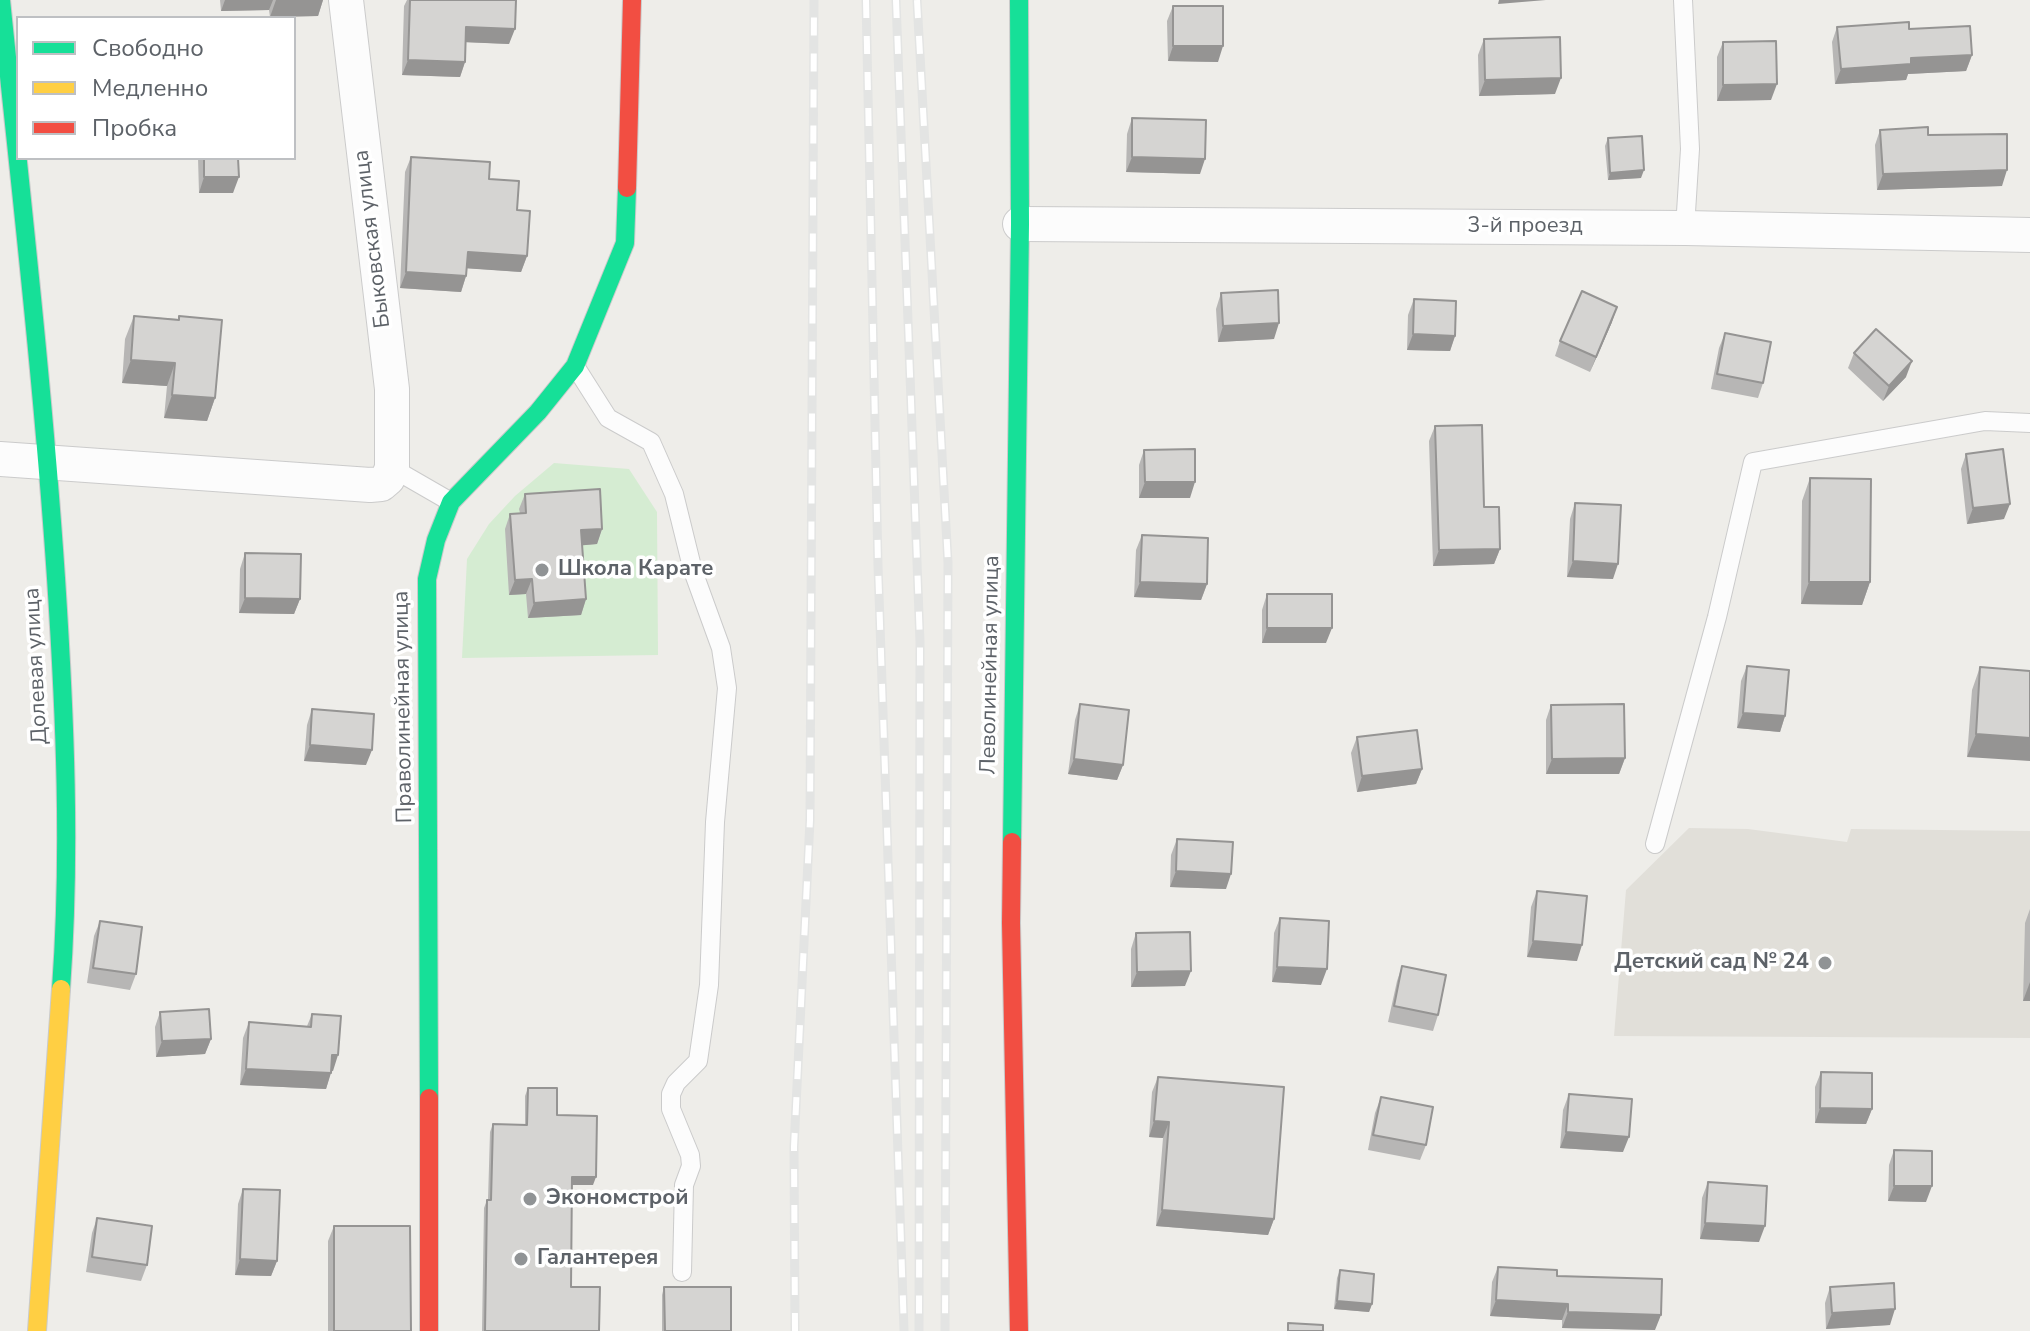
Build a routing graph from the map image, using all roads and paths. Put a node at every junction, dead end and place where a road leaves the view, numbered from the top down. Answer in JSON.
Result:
{"nodes":[{"id":1,"x":1,"y":0,"type":"edge"},
{"id":2,"x":346,"y":0,"type":"edge"},
{"id":3,"x":632,"y":0,"type":"edge"},
{"id":4,"x":1019,"y":0,"type":"edge"},
{"id":5,"x":1683,"y":0,"type":"edge"},
{"id":6,"x":16,"y":147,"type":"edge"},
{"id":7,"x":17,"y":160,"type":"edge"},
{"id":8,"x":1020,"y":224,"type":"junction"},
{"id":9,"x":1685,"y":228,"type":"junction"},
{"id":10,"x":2030,"y":235,"type":"edge"},
{"id":11,"x":575,"y":366,"type":"junction"},
{"id":12,"x":2030,"y":423,"type":"edge"},
{"id":13,"x":0,"y":459,"type":"edge"},
{"id":14,"x":48,"y":462,"type":"junction"},
{"id":15,"x":390,"y":473,"type":"junction"},
{"id":16,"x":451,"y":502,"type":"junction"},
{"id":17,"x":1655,"y":844,"type":"dead end"},
{"id":18,"x":682,"y":1272,"type":"dead end"},
{"id":19,"x":37,"y":1331,"type":"edge"},
{"id":20,"x":429,"y":1331,"type":"edge"},
{"id":21,"x":1019,"y":1331,"type":"edge"}],
"edges":[{"from":1,"to":6,"type":"main road","name":"Долевая улица"},
{"from":2,"to":15,"type":"street","name":"Быковская улица"},
{"from":3,"to":11,"type":"main road","name":"Праволинейная улица"},
{"from":4,"to":8,"type":"main road","name":"Леволинейная улица"},
{"from":5,"to":9,"type":"lane"},
{"from":7,"to":14,"type":"main road","name":"Долевая улица"},
{"from":8,"to":9,"type":"street","name":"3-й проезд"},
{"from":8,"to":21,"type":"main road","name":"Леволинейная улица"},
{"from":9,"to":10,"type":"street","name":"3-й проезд"},
{"from":11,"to":16,"type":"main road","name":"Праволинейная улица"},
{"from":11,"to":18,"type":"lane"},
{"from":12,"to":17,"type":"lane"},
{"from":13,"to":14,"type":"street"},
{"from":14,"to":15,"type":"street"},
{"from":14,"to":19,"type":"main road","name":"Долевая улица"},
{"from":15,"to":16,"type":"lane"},
{"from":16,"to":20,"type":"main road","name":"Праволинейная улица"}]}
